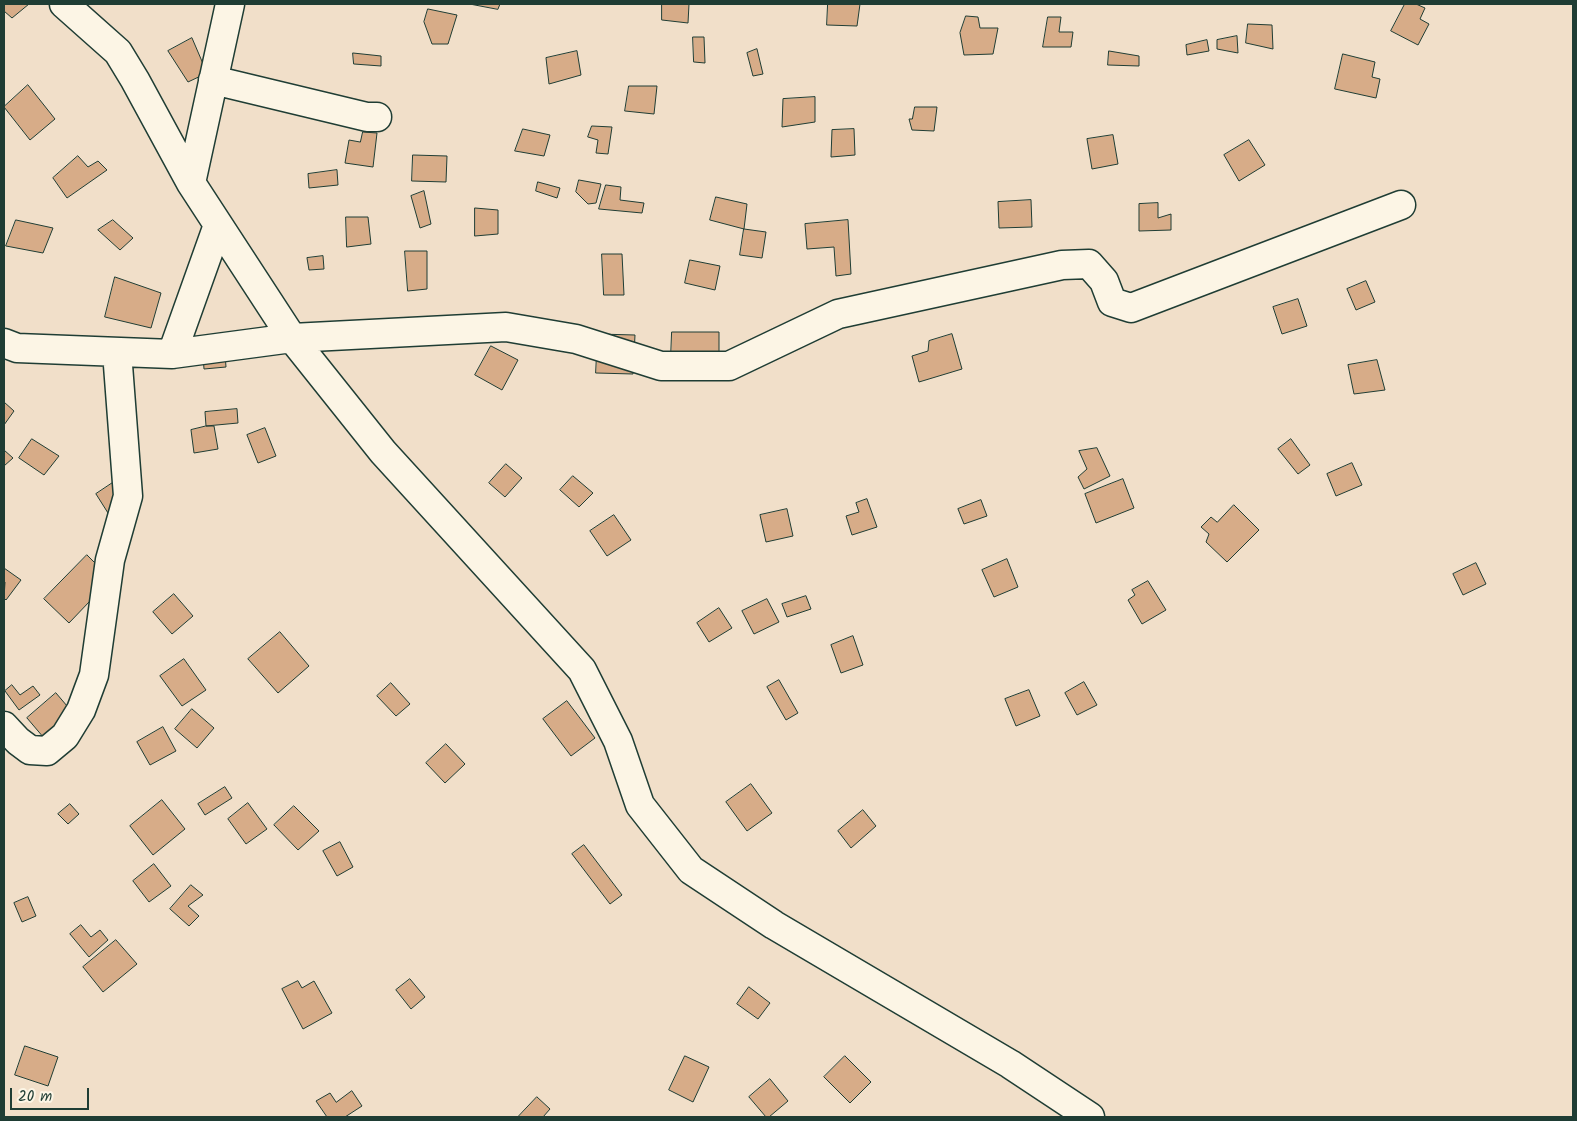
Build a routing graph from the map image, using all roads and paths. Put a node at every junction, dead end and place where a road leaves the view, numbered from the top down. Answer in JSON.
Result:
{"nodes":[{"id":1,"x":64,"y":4,"type":"edge"},
{"id":2,"x":230,"y":4,"type":"edge"},
{"id":3,"x":213,"y":80,"type":"junction"},
{"id":4,"x":377,"y":117,"type":"dead end"},
{"id":5,"x":191,"y":182,"type":"junction"},
{"id":6,"x":1401,"y":205,"type":"dead end"},
{"id":7,"x":218,"y":225,"type":"junction"},
{"id":8,"x":292,"y":338,"type":"junction"},
{"id":9,"x":4,"y":343,"type":"edge"},
{"id":10,"x":117,"y":352,"type":"junction"},
{"id":11,"x":172,"y":354,"type":"junction"},
{"id":12,"x":4,"y":726,"type":"edge"},
{"id":13,"x":1090,"y":1117,"type":"edge"}],
"edges":[{"from":1,"to":5,"type":"street"},
{"from":2,"to":3,"type":"street"},
{"from":3,"to":4,"type":"street"},
{"from":3,"to":5,"type":"street"},
{"from":5,"to":7,"type":"street"},
{"from":6,"to":8,"type":"street"},
{"from":7,"to":8,"type":"street"},
{"from":7,"to":11,"type":"street"},
{"from":8,"to":11,"type":"street"},
{"from":8,"to":13,"type":"street"},
{"from":9,"to":10,"type":"street"},
{"from":10,"to":11,"type":"street"},
{"from":10,"to":12,"type":"street"}]}
